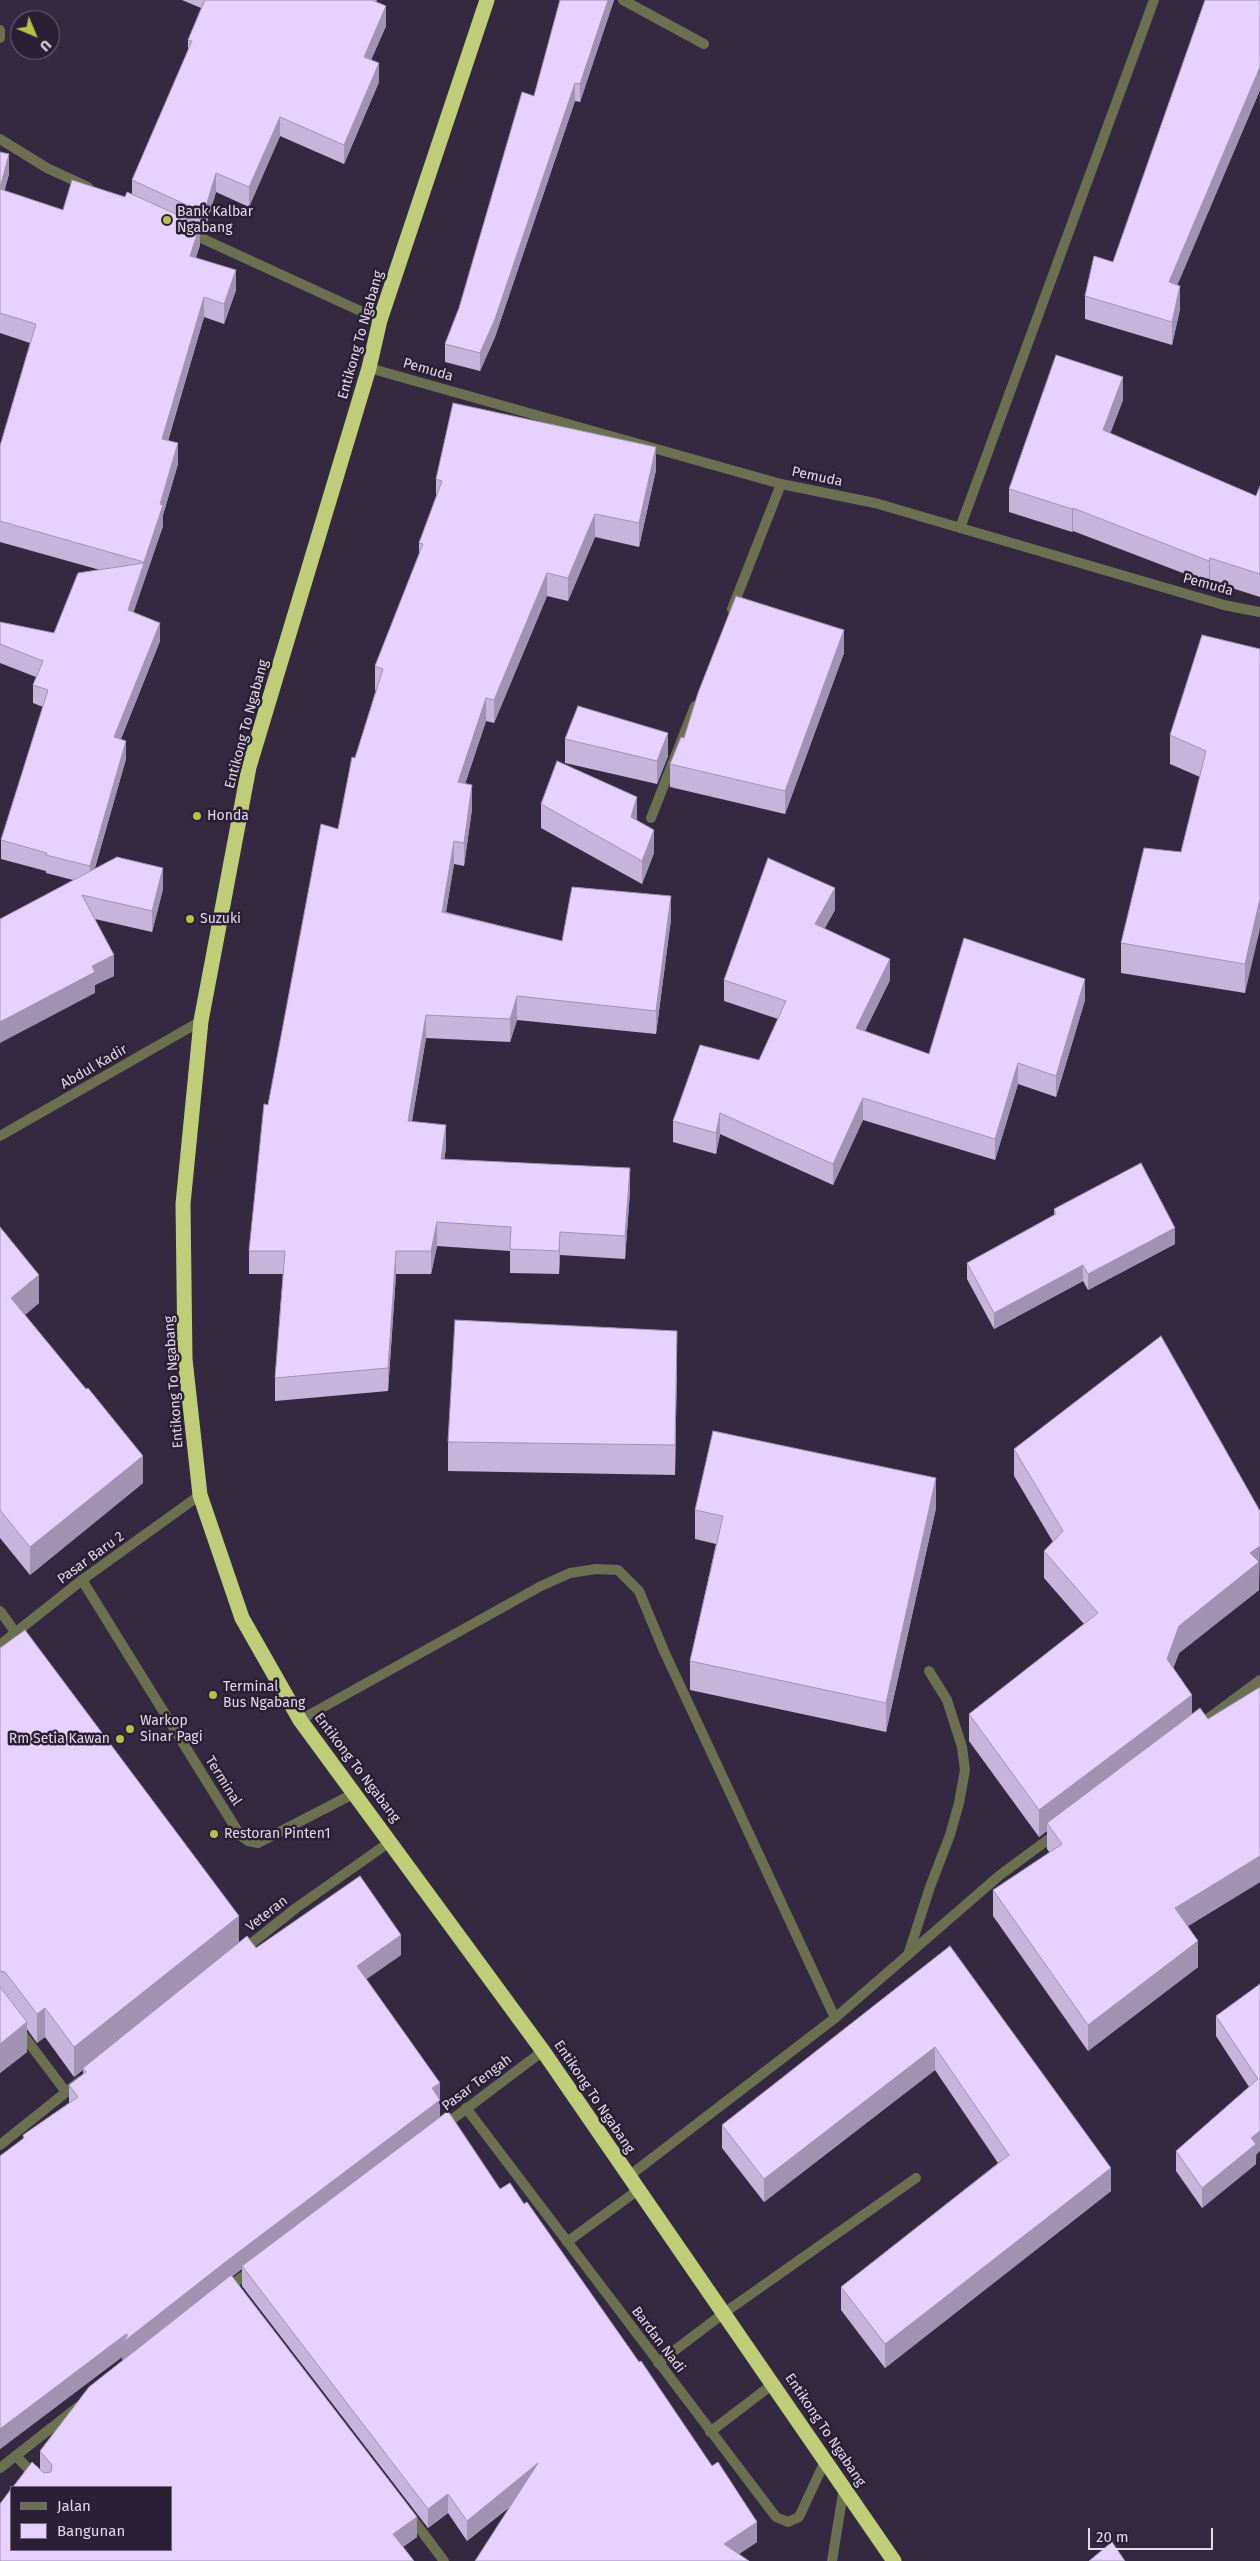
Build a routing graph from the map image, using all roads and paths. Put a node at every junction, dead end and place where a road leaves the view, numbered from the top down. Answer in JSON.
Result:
{"nodes":[{"id":1,"x":487,"y":0,"type":"edge"},
{"id":2,"x":623,"y":0,"type":"edge"},
{"id":3,"x":1154,"y":0,"type":"edge"},
{"id":4,"x":0,"y":30,"type":"edge"},
{"id":5,"x":0,"y":38,"type":"edge"},
{"id":6,"x":704,"y":44,"type":"dead end"},
{"id":7,"x":0,"y":139,"type":"edge"},
{"id":8,"x":101,"y":193,"type":"edge"},
{"id":9,"x":182,"y":230,"type":"edge"},
{"id":10,"x":380,"y":320,"type":"junction"},
{"id":11,"x":369,"y":368,"type":"junction"},
{"id":12,"x":781,"y":484,"type":"junction"},
{"id":13,"x":960,"y":528,"type":"junction"},
{"id":14,"x":1260,"y":612,"type":"edge"},
{"id":15,"x":727,"y":623,"type":"edge"},
{"id":16,"x":698,"y":697,"type":"edge"},
{"id":17,"x":651,"y":818,"type":"dead end"},
{"id":18,"x":201,"y":1021,"type":"junction"},
{"id":19,"x":0,"y":1136,"type":"edge"},
{"id":20,"x":200,"y":1495,"type":"junction"},
{"id":21,"x":82,"y":1580,"type":"junction"},
{"id":22,"x":0,"y":1611,"type":"edge"},
{"id":23,"x":16,"y":1633,"type":"junction"},
{"id":24,"x":0,"y":1645,"type":"edge"},
{"id":25,"x":929,"y":1671,"type":"dead end"},
{"id":26,"x":1260,"y":1680,"type":"edge"},
{"id":27,"x":300,"y":1720,"type":"junction"},
{"id":28,"x":1191,"y":1731,"type":"edge"},
{"id":29,"x":355,"y":1793,"type":"junction"},
{"id":30,"x":1064,"y":1827,"type":"edge"},
{"id":31,"x":391,"y":1841,"type":"junction"},
{"id":32,"x":908,"y":1954,"type":"junction"},
{"id":33,"x":234,"y":1957,"type":"edge"},
{"id":34,"x":835,"y":2018,"type":"junction"},
{"id":35,"x":12,"y":2021,"type":"edge"},
{"id":36,"x":543,"y":2051,"type":"junction"},
{"id":37,"x":89,"y":2074,"type":"edge"},
{"id":38,"x":66,"y":2092,"type":"junction"},
{"id":39,"x":466,"y":2108,"type":"junction"},
{"id":40,"x":435,"y":2132,"type":"edge"},
{"id":41,"x":0,"y":2145,"type":"edge"},
{"id":42,"x":629,"y":2176,"type":"junction"},
{"id":43,"x":916,"y":2178,"type":"dead end"},
{"id":44,"x":638,"y":2190,"type":"junction"},
{"id":45,"x":567,"y":2242,"type":"junction"},
{"id":46,"x":263,"y":2261,"type":"edge"},
{"id":47,"x":217,"y":2297,"type":"edge"},
{"id":48,"x":724,"y":2313,"type":"junction"},
{"id":49,"x":658,"y":2363,"type":"junction"},
{"id":50,"x":773,"y":2384,"type":"junction"},
{"id":51,"x":86,"y":2401,"type":"edge"},
{"id":52,"x":710,"y":2432,"type":"junction"},
{"id":53,"x":16,"y":2456,"type":"junction"},
{"id":54,"x":826,"y":2459,"type":"junction"},
{"id":55,"x":0,"y":2468,"type":"edge"},
{"id":56,"x":45,"y":2486,"type":"edge"},
{"id":57,"x":844,"y":2487,"type":"junction"},
{"id":58,"x":401,"y":2504,"type":"edge"},
{"id":59,"x":444,"y":2561,"type":"edge"},
{"id":60,"x":832,"y":2561,"type":"edge"},
{"id":61,"x":894,"y":2561,"type":"edge"}],
"edges":[{"from":1,"to":10,"type":"highway","name":"Entikong To Ngabang"},
{"from":2,"to":6,"type":"street"},
{"from":3,"to":13,"type":"street"},
{"from":4,"to":5,"type":"street"},
{"from":7,"to":8,"type":"street"},
{"from":9,"to":10,"type":"street"},
{"from":10,"to":11,"type":"highway","name":"Entikong To Ngabang"},
{"from":11,"to":12,"type":"street","name":"Pemuda"},
{"from":11,"to":18,"type":"highway","name":"Entikong To Ngabang"},
{"from":12,"to":13,"type":"street","name":"Pemuda"},
{"from":12,"to":15,"type":"street"},
{"from":13,"to":14,"type":"street","name":"Pemuda"},
{"from":16,"to":17,"type":"street"},
{"from":18,"to":19,"type":"street","name":"Abdul Kadir"},
{"from":18,"to":20,"type":"highway","name":"Entikong To Ngabang"},
{"from":20,"to":21,"type":"street","name":"Pasar Baru 2"},
{"from":20,"to":27,"type":"highway","name":"Entikong To Ngabang"},
{"from":21,"to":23,"type":"street","name":"Pasar Baru 2"},
{"from":21,"to":29,"type":"street","name":"Terminal"},
{"from":22,"to":23,"type":"street"},
{"from":23,"to":24,"type":"street","name":"Pasar Baru 2"},
{"from":25,"to":32,"type":"street"},
{"from":26,"to":28,"type":"street"},
{"from":27,"to":29,"type":"highway","name":"Entikong To Ngabang"},
{"from":27,"to":34,"type":"street"},
{"from":29,"to":31,"type":"highway","name":"Entikong To Ngabang"},
{"from":30,"to":32,"type":"street"},
{"from":31,"to":33,"type":"street","name":"Veteran"},
{"from":31,"to":36,"type":"highway","name":"Entikong To Ngabang"},
{"from":32,"to":34,"type":"street"},
{"from":34,"to":42,"type":"street"},
{"from":35,"to":38,"type":"street"},
{"from":36,"to":39,"type":"street","name":"Pasar Tengah"},
{"from":36,"to":42,"type":"highway","name":"Entikong To Ngabang"},
{"from":37,"to":38,"type":"street"},
{"from":38,"to":41,"type":"street"},
{"from":39,"to":40,"type":"street","name":"Pasar Tengah"},
{"from":39,"to":45,"type":"street","name":"Bardan Nadi"},
{"from":42,"to":44,"type":"highway","name":"Entikong To Ngabang"},
{"from":43,"to":48,"type":"street"},
{"from":44,"to":45,"type":"street"},
{"from":44,"to":48,"type":"highway","name":"Entikong To Ngabang"},
{"from":45,"to":49,"type":"street","name":"Bardan Nadi"},
{"from":46,"to":47,"type":"street"},
{"from":48,"to":49,"type":"street"},
{"from":48,"to":50,"type":"highway","name":"Entikong To Ngabang"},
{"from":49,"to":52,"type":"street","name":"Bardan Nadi"},
{"from":50,"to":52,"type":"street"},
{"from":50,"to":54,"type":"highway","name":"Entikong To Ngabang"},
{"from":51,"to":53,"type":"street"},
{"from":52,"to":54,"type":"street","name":"Bardan Nadi"},
{"from":53,"to":55,"type":"street"},
{"from":53,"to":56,"type":"street"},
{"from":54,"to":57,"type":"highway","name":"Entikong To Ngabang"},
{"from":57,"to":60,"type":"street"},
{"from":57,"to":61,"type":"highway","name":"Entikong To Ngabang"},
{"from":58,"to":59,"type":"street"}]}
